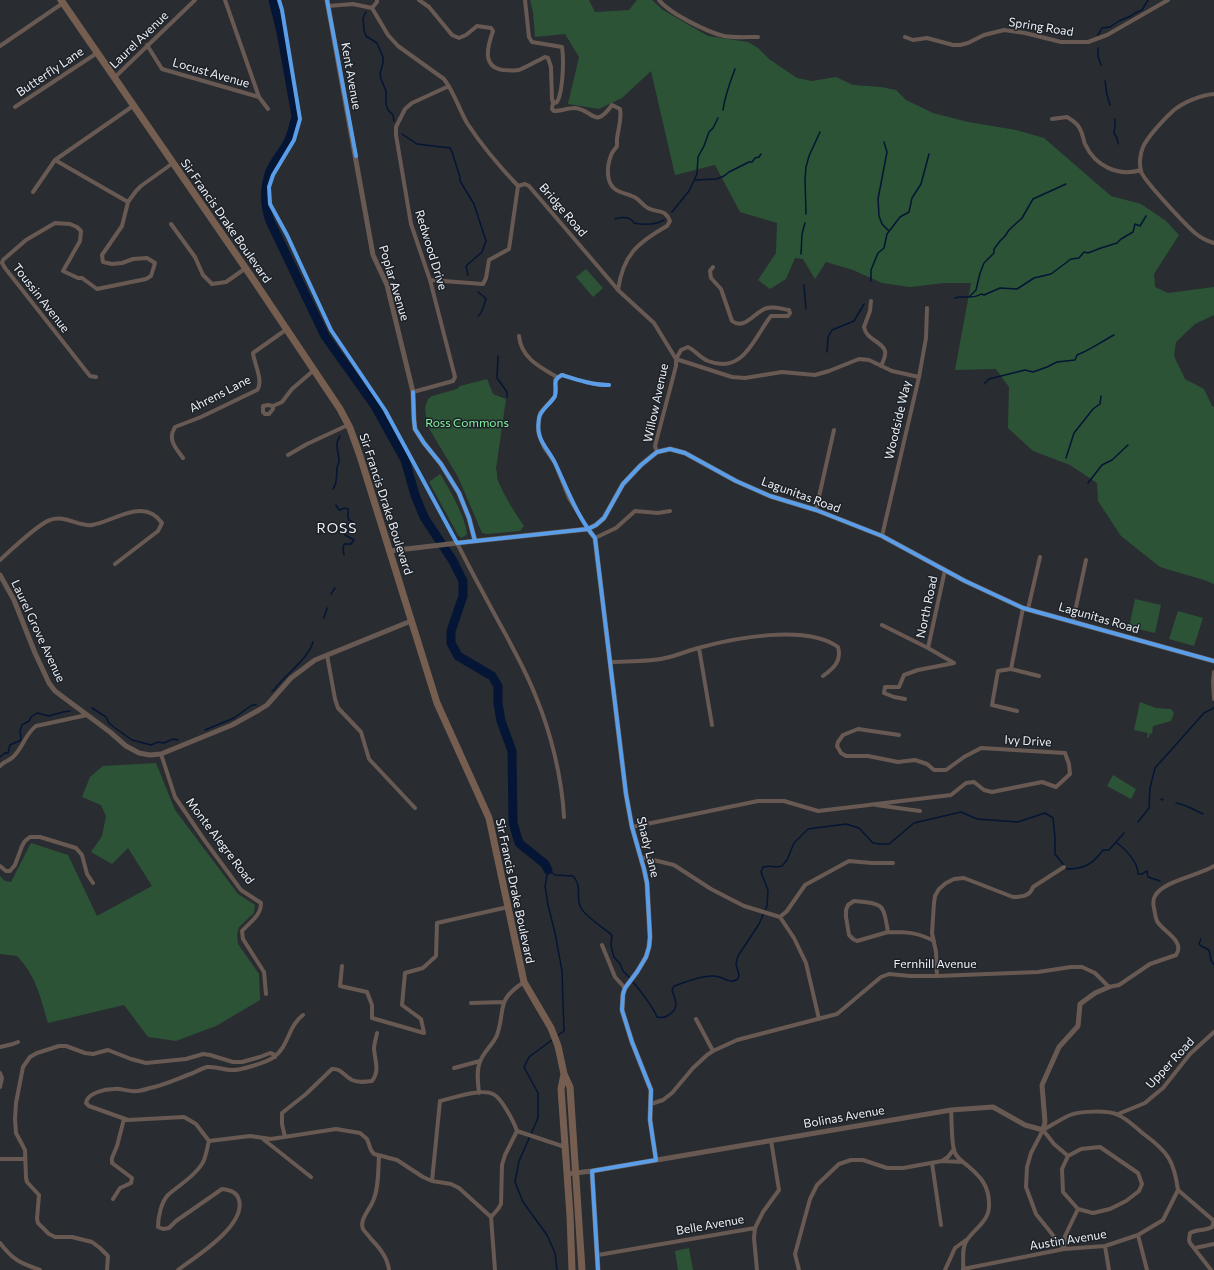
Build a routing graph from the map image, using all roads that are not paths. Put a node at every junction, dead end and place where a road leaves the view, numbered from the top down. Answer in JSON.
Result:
{"nodes":[{"id":1,"x":195,"y":0,"type":"edge"},
{"id":2,"x":225,"y":0,"type":"edge"},
{"id":3,"x":377,"y":0,"type":"edge"},
{"id":4,"x":419,"y":0,"type":"edge"},
{"id":5,"x":525,"y":0,"type":"edge"},
{"id":6,"x":659,"y":0,"type":"edge"},
{"id":7,"x":1168,"y":0,"type":"edge"},
{"id":8,"x":62,"y":2,"type":"edge"},
{"id":9,"x":328,"y":3,"type":"edge"},
{"id":10,"x":372,"y":8,"type":"junction"},
{"id":11,"x":758,"y":37,"type":"dead end"},
{"id":12,"x":905,"y":37,"type":"dead end"},
{"id":13,"x":147,"y":45,"type":"junction"},
{"id":14,"x":0,"y":46,"type":"edge"},
{"id":15,"x":97,"y":53,"type":"junction"},
{"id":16,"x":114,"y":78,"type":"junction"},
{"id":17,"x":449,"y":86,"type":"junction"},
{"id":18,"x":1214,"y":94,"type":"edge"},
{"id":19,"x":259,"y":97,"type":"junction"},
{"id":20,"x":553,"y":102,"type":"junction"},
{"id":21,"x":133,"y":106,"type":"junction"},
{"id":22,"x":15,"y":108,"type":"dead end"},
{"id":23,"x":268,"y":109,"type":"dead end"},
{"id":24,"x":1052,"y":119,"type":"dead end"},
{"id":25,"x":356,"y":156,"type":"joint"},
{"id":26,"x":55,"y":160,"type":"junction"},
{"id":27,"x":173,"y":163,"type":"junction"},
{"id":28,"x":1141,"y":170,"type":"junction"},
{"id":29,"x":518,"y":186,"type":"junction"},
{"id":30,"x":33,"y":192,"type":"dead end"},
{"id":31,"x":128,"y":202,"type":"junction"},
{"id":32,"x":171,"y":224,"type":"dead end"},
{"id":33,"x":1214,"y":243,"type":"edge"},
{"id":34,"x":713,"y":267,"type":"dead end"},
{"id":35,"x":246,"y":268,"type":"junction"},
{"id":36,"x":430,"y":280,"type":"junction"},
{"id":37,"x":618,"y":290,"type":"junction"},
{"id":38,"x":871,"y":302,"type":"dead end"},
{"id":39,"x":927,"y":308,"type":"dead end"},
{"id":40,"x":287,"y":329,"type":"junction"},
{"id":41,"x":519,"y":336,"type":"dead end"},
{"id":42,"x":676,"y":359,"type":"junction"},
{"id":43,"x":881,"y":366,"type":"junction"},
{"id":44,"x":314,"y":370,"type":"junction"},
{"id":45,"x":96,"y":377,"type":"dead end"},
{"id":46,"x":557,"y":377,"type":"junction"},
{"id":47,"x":918,"y":377,"type":"junction"},
{"id":48,"x":609,"y":385,"type":"dead end"},
{"id":49,"x":413,"y":392,"type":"junction"},
{"id":50,"x":273,"y":406,"type":"dead end"},
{"id":51,"x":348,"y":425,"type":"junction"},
{"id":52,"x":834,"y":430,"type":"dead end"},
{"id":53,"x":657,"y":452,"type":"junction"},
{"id":54,"x":288,"y":455,"type":"dead end"},
{"id":55,"x":183,"y":458,"type":"dead end"},
{"id":56,"x":816,"y":510,"type":"junction"},
{"id":57,"x":670,"y":511,"type":"dead end"},
{"id":58,"x":588,"y":529,"type":"junction"},
{"id":59,"x":882,"y":536,"type":"junction"},
{"id":60,"x":595,"y":538,"type":"junction"},
{"id":61,"x":475,"y":540,"type":"junction"},
{"id":62,"x":457,"y":543,"type":"junction"},
{"id":63,"x":389,"y":551,"type":"junction"},
{"id":64,"x":1040,"y":557,"type":"dead end"},
{"id":65,"x":0,"y":560,"type":"edge"},
{"id":66,"x":1086,"y":560,"type":"dead end"},
{"id":67,"x":115,"y":564,"type":"dead end"},
{"id":68,"x":945,"y":570,"type":"junction"},
{"id":69,"x":0,"y":575,"type":"edge"},
{"id":70,"x":1026,"y":608,"type":"junction"},
{"id":71,"x":411,"y":621,"type":"junction"},
{"id":72,"x":1073,"y":621,"type":"junction"},
{"id":73,"x":882,"y":625,"type":"dead end"},
{"id":74,"x":699,"y":648,"type":"junction"},
{"id":75,"x":928,"y":648,"type":"junction"},
{"id":76,"x":327,"y":655,"type":"junction"},
{"id":77,"x":1214,"y":661,"type":"edge"},
{"id":78,"x":610,"y":662,"type":"junction"},
{"id":79,"x":1012,"y":669,"type":"junction"},
{"id":80,"x":1214,"y":672,"type":"edge"},
{"id":81,"x":823,"y":676,"type":"dead end"},
{"id":82,"x":1039,"y":676,"type":"dead end"},
{"id":83,"x":905,"y":699,"type":"dead end"},
{"id":84,"x":1214,"y":699,"type":"edge"},
{"id":85,"x":1017,"y":711,"type":"dead end"},
{"id":86,"x":87,"y":715,"type":"junction"},
{"id":87,"x":712,"y":725,"type":"dead end"},
{"id":88,"x":899,"y":735,"type":"dead end"},
{"id":89,"x":161,"y":754,"type":"junction"},
{"id":90,"x":0,"y":766,"type":"edge"},
{"id":91,"x":868,"y":804,"type":"junction"},
{"id":92,"x":415,"y":808,"type":"dead end"},
{"id":93,"x":920,"y":811,"type":"dead end"},
{"id":94,"x":564,"y":817,"type":"dead end"},
{"id":95,"x":632,"y":827,"type":"junction"},
{"id":96,"x":641,"y":857,"type":"junction"},
{"id":97,"x":893,"y":863,"type":"dead end"},
{"id":98,"x":0,"y":866,"type":"edge"},
{"id":99,"x":1214,"y":866,"type":"edge"},
{"id":100,"x":1064,"y":868,"type":"dead end"},
{"id":101,"x":93,"y":883,"type":"dead end"},
{"id":102,"x":508,"y":907,"type":"junction"},
{"id":103,"x":780,"y":917,"type":"junction"},
{"id":104,"x":888,"y":932,"type":"junction"},
{"id":105,"x":934,"y":941,"type":"junction"},
{"id":106,"x":602,"y":945,"type":"dead end"},
{"id":107,"x":342,"y":966,"type":"dead end"},
{"id":108,"x":937,"y":976,"type":"junction"},
{"id":109,"x":524,"y":982,"type":"junction"},
{"id":110,"x":1109,"y":987,"type":"junction"},
{"id":111,"x":625,"y":988,"type":"junction"},
{"id":112,"x":266,"y":994,"type":"dead end"},
{"id":113,"x":504,"y":1002,"type":"junction"},
{"id":114,"x":471,"y":1003,"type":"dead end"},
{"id":115,"x":303,"y":1015,"type":"dead end"},
{"id":116,"x":696,"y":1019,"type":"dead end"},
{"id":117,"x":819,"y":1019,"type":"junction"},
{"id":118,"x":1214,"y":1032,"type":"edge"},
{"id":119,"x":377,"y":1033,"type":"dead end"},
{"id":120,"x":18,"y":1042,"type":"dead end"},
{"id":121,"x":0,"y":1047,"type":"edge"},
{"id":122,"x":713,"y":1051,"type":"junction"},
{"id":123,"x":275,"y":1057,"type":"junction"},
{"id":124,"x":480,"y":1061,"type":"junction"},
{"id":125,"x":454,"y":1068,"type":"dead end"},
{"id":126,"x":0,"y":1073,"type":"edge"},
{"id":127,"x":564,"y":1074,"type":"junction"},
{"id":128,"x":0,"y":1087,"type":"edge"},
{"id":129,"x":479,"y":1093,"type":"junction"},
{"id":130,"x":651,"y":1104,"type":"junction"},
{"id":131,"x":951,"y":1110,"type":"junction"},
{"id":132,"x":1118,"y":1114,"type":"junction"},
{"id":133,"x":124,"y":1119,"type":"junction"},
{"id":134,"x":1043,"y":1130,"type":"junction"},
{"id":135,"x":517,"y":1131,"type":"junction"},
{"id":136,"x":285,"y":1137,"type":"junction"},
{"id":137,"x":262,"y":1138,"type":"junction"},
{"id":138,"x":772,"y":1140,"type":"junction"},
{"id":139,"x":209,"y":1141,"type":"junction"},
{"id":140,"x":565,"y":1147,"type":"junction"},
{"id":141,"x":954,"y":1149,"type":"junction"},
{"id":142,"x":379,"y":1156,"type":"junction"},
{"id":143,"x":1068,"y":1156,"type":"junction"},
{"id":144,"x":0,"y":1159,"type":"edge"},
{"id":145,"x":25,"y":1159,"type":"junction"},
{"id":146,"x":656,"y":1160,"type":"junction"},
{"id":147,"x":942,"y":1161,"type":"junction"},
{"id":148,"x":963,"y":1162,"type":"junction"},
{"id":149,"x":932,"y":1163,"type":"junction"},
{"id":150,"x":592,"y":1171,"type":"junction"},
{"id":151,"x":576,"y":1173,"type":"junction"},
{"id":152,"x":567,"y":1174,"type":"junction"},
{"id":153,"x":311,"y":1177,"type":"dead end"},
{"id":154,"x":432,"y":1181,"type":"junction"},
{"id":155,"x":1178,"y":1190,"type":"junction"},
{"id":156,"x":113,"y":1199,"type":"dead end"},
{"id":157,"x":1078,"y":1209,"type":"junction"},
{"id":158,"x":492,"y":1217,"type":"junction"},
{"id":159,"x":941,"y":1225,"type":"dead end"},
{"id":160,"x":755,"y":1228,"type":"junction"},
{"id":161,"x":1138,"y":1235,"type":"junction"},
{"id":162,"x":967,"y":1239,"type":"junction"},
{"id":163,"x":0,"y":1243,"type":"edge"},
{"id":164,"x":1214,"y":1244,"type":"edge"},
{"id":165,"x":1105,"y":1246,"type":"junction"},
{"id":166,"x":1195,"y":1248,"type":"junction"},
{"id":167,"x":1064,"y":1249,"type":"junction"},
{"id":168,"x":952,"y":1253,"type":"junction"},
{"id":169,"x":963,"y":1254,"type":"junction"},
{"id":170,"x":598,"y":1255,"type":"junction"},
{"id":171,"x":963,"y":1269,"type":"edge"},
{"id":172,"x":40,"y":1270,"type":"edge"},
{"id":173,"x":107,"y":1270,"type":"edge"},
{"id":174,"x":178,"y":1270,"type":"edge"},
{"id":175,"x":389,"y":1270,"type":"edge"},
{"id":176,"x":495,"y":1270,"type":"edge"},
{"id":177,"x":572,"y":1270,"type":"edge"},
{"id":178,"x":582,"y":1270,"type":"edge"},
{"id":179,"x":598,"y":1270,"type":"edge"},
{"id":180,"x":757,"y":1270,"type":"edge"},
{"id":181,"x":799,"y":1270,"type":"edge"},
{"id":182,"x":945,"y":1270,"type":"edge"},
{"id":183,"x":1109,"y":1270,"type":"edge"},
{"id":184,"x":1147,"y":1270,"type":"edge"},
{"id":185,"x":1211,"y":1270,"type":"edge"}],
"edges":[{"from":1,"to":13,"type":"street","name":"Laurel Avenue"},
{"from":2,"to":19,"type":"street"},
{"from":3,"to":10,"type":"street"},
{"from":4,"to":20,"type":"street"},
{"from":5,"to":20,"type":"street"},
{"from":6,"to":11,"type":"street"},
{"from":7,"to":12,"type":"street","name":"Spring Road"},
{"from":8,"to":14,"type":"street"},
{"from":8,"to":15,"type":"main road","name":"Sir Francis Drake Boulevard"},
{"from":9,"to":10,"type":"street"},
{"from":9,"to":25,"type":"street","name":"Kent Avenue"},
{"from":10,"to":17,"type":"street","name":"Bridge Road"},
{"from":13,"to":16,"type":"street","name":"Laurel Avenue"},
{"from":13,"to":19,"type":"street","name":"Locust Avenue"},
{"from":15,"to":16,"type":"main road","name":"Sir Francis Drake Boulevard"},
{"from":15,"to":22,"type":"street","name":"Butterfly Lane"},
{"from":16,"to":21,"type":"main road","name":"Sir Francis Drake Boulevard"},
{"from":17,"to":29,"type":"street","name":"Bridge Road"},
{"from":17,"to":36,"type":"street","name":"Redwood Drive"},
{"from":18,"to":28,"type":"street"},
{"from":19,"to":23,"type":"street"},
{"from":20,"to":37,"type":"street"},
{"from":21,"to":26,"type":"street"},
{"from":21,"to":27,"type":"main road","name":"Sir Francis Drake Boulevard"},
{"from":24,"to":28,"type":"street"},
{"from":25,"to":49,"type":"street","name":"Poplar Avenue"},
{"from":26,"to":30,"type":"street"},
{"from":26,"to":31,"type":"street"},
{"from":27,"to":31,"type":"street","name":"Toussin Avenue"},
{"from":27,"to":35,"type":"main road","name":"Sir Francis Drake Boulevard"},
{"from":28,"to":33,"type":"street"},
{"from":29,"to":36,"type":"street"},
{"from":29,"to":37,"type":"street","name":"Bridge Road"},
{"from":31,"to":45,"type":"street","name":"Toussin Avenue"},
{"from":32,"to":35,"type":"street"},
{"from":34,"to":42,"type":"street"},
{"from":35,"to":40,"type":"main road","name":"Sir Francis Drake Boulevard"},
{"from":36,"to":49,"type":"street","name":"Redwood Drive"},
{"from":37,"to":42,"type":"street","name":"Bridge Road"},
{"from":38,"to":43,"type":"street"},
{"from":39,"to":47,"type":"street","name":"Woodside Way"},
{"from":40,"to":44,"type":"main road","name":"Sir Francis Drake Boulevard"},
{"from":40,"to":55,"type":"street","name":"Ahrens Lane"},
{"from":41,"to":46,"type":"street"},
{"from":42,"to":43,"type":"street"},
{"from":42,"to":53,"type":"street","name":"Willow Avenue"},
{"from":43,"to":47,"type":"street"},
{"from":44,"to":50,"type":"street"},
{"from":44,"to":51,"type":"main road","name":"Sir Francis Drake Boulevard"},
{"from":46,"to":48,"type":"street"},
{"from":46,"to":58,"type":"street"},
{"from":47,"to":59,"type":"street","name":"Woodside Way"},
{"from":49,"to":61,"type":"street","name":"Poplar Avenue"},
{"from":51,"to":54,"type":"street"},
{"from":51,"to":63,"type":"main road","name":"Sir Francis Drake Boulevard"},
{"from":52,"to":56,"type":"street"},
{"from":53,"to":56,"type":"street","name":"Lagunitas Road"},
{"from":53,"to":58,"type":"street"},
{"from":56,"to":59,"type":"street","name":"Lagunitas Road"},
{"from":57,"to":60,"type":"street"},
{"from":58,"to":60,"type":"street"},
{"from":58,"to":61,"type":"street"},
{"from":59,"to":68,"type":"street","name":"Lagunitas Road"},
{"from":60,"to":78,"type":"street","name":"Shady Lane"},
{"from":61,"to":62,"type":"street"},
{"from":62,"to":63,"type":"street"},
{"from":62,"to":94,"type":"street"},
{"from":63,"to":71,"type":"main road","name":"Sir Francis Drake Boulevard"},
{"from":64,"to":70,"type":"street"},
{"from":65,"to":67,"type":"street"},
{"from":66,"to":72,"type":"street"},
{"from":68,"to":70,"type":"street","name":"Lagunitas Road"},
{"from":68,"to":75,"type":"street","name":"North Road"},
{"from":69,"to":86,"type":"street","name":"Laurel Grove Avenue"},
{"from":70,"to":72,"type":"street","name":"Lagunitas Road"},
{"from":70,"to":79,"type":"street"},
{"from":71,"to":76,"type":"street","name":"Laurel Grove Avenue"},
{"from":71,"to":102,"type":"main road","name":"Sir Francis Drake Boulevard"},
{"from":72,"to":77,"type":"street","name":"Lagunitas Road"},
{"from":73,"to":75,"type":"street"},
{"from":74,"to":78,"type":"street"},
{"from":74,"to":81,"type":"street"},
{"from":74,"to":87,"type":"street"},
{"from":75,"to":83,"type":"street"},
{"from":76,"to":89,"type":"street","name":"Laurel Grove Avenue"},
{"from":76,"to":92,"type":"street"},
{"from":78,"to":95,"type":"street","name":"Shady Lane"},
{"from":79,"to":82,"type":"street"},
{"from":79,"to":85,"type":"street"},
{"from":80,"to":84,"type":"street"},
{"from":86,"to":89,"type":"street","name":"Laurel Grove Avenue"},
{"from":86,"to":90,"type":"street"},
{"from":88,"to":91,"type":"street","name":"Ivy Drive"},
{"from":89,"to":112,"type":"street","name":"Monte Alegre Road"},
{"from":91,"to":93,"type":"street"},
{"from":91,"to":95,"type":"street"},
{"from":95,"to":96,"type":"street","name":"Shady Lane"},
{"from":96,"to":103,"type":"street"},
{"from":96,"to":111,"type":"street","name":"Shady Lane"},
{"from":97,"to":103,"type":"street"},
{"from":98,"to":101,"type":"street"},
{"from":99,"to":110,"type":"street"},
{"from":100,"to":105,"type":"street"},
{"from":102,"to":107,"type":"street"},
{"from":102,"to":109,"type":"main road","name":"Sir Francis Drake Boulevard"},
{"from":103,"to":117,"type":"street"},
{"from":104,"to":104,"type":"street"},
{"from":104,"to":105,"type":"street"},
{"from":105,"to":108,"type":"street"},
{"from":106,"to":111,"type":"street"},
{"from":108,"to":110,"type":"street","name":"Fernhill Avenue"},
{"from":108,"to":117,"type":"street","name":"Fernhill Avenue"},
{"from":109,"to":113,"type":"street"},
{"from":109,"to":127,"type":"main road","name":"Sir Francis Drake Boulevard"},
{"from":110,"to":134,"type":"street"},
{"from":111,"to":130,"type":"street","name":"Shady Lane"},
{"from":113,"to":114,"type":"street"},
{"from":113,"to":124,"type":"street"},
{"from":115,"to":123,"type":"street"},
{"from":116,"to":122,"type":"street"},
{"from":117,"to":122,"type":"street","name":"Fernhill Avenue"},
{"from":118,"to":132,"type":"street","name":"Upper Road"},
{"from":119,"to":136,"type":"street"},
{"from":120,"to":121,"type":"street"},
{"from":122,"to":130,"type":"street","name":"Fernhill Avenue"},
{"from":123,"to":133,"type":"street"},
{"from":123,"to":145,"type":"street"},
{"from":124,"to":125,"type":"street"},
{"from":124,"to":129,"type":"street"},
{"from":126,"to":128,"type":"street"},
{"from":127,"to":140,"type":"main road","name":"Sir Francis Drake Boulevard"},
{"from":127,"to":151,"type":"main road","name":"Sir Francis Drake Boulevard"},
{"from":129,"to":135,"type":"street"},
{"from":129,"to":154,"type":"street"},
{"from":130,"to":146,"type":"street","name":"Shady Lane"},
{"from":131,"to":134,"type":"street","name":"Bolinas Avenue"},
{"from":131,"to":138,"type":"street","name":"Bolinas Avenue"},
{"from":131,"to":141,"type":"street"},
{"from":132,"to":134,"type":"street"},
{"from":132,"to":155,"type":"street"},
{"from":133,"to":139,"type":"street"},
{"from":133,"to":156,"type":"street"},
{"from":134,"to":143,"type":"street"},
{"from":134,"to":167,"type":"street"},
{"from":135,"to":140,"type":"street"},
{"from":135,"to":158,"type":"street"},
{"from":136,"to":137,"type":"street"},
{"from":136,"to":142,"type":"street"},
{"from":137,"to":139,"type":"street"},
{"from":137,"to":153,"type":"street"},
{"from":138,"to":146,"type":"street","name":"Bolinas Avenue"},
{"from":138,"to":160,"type":"street","name":"Belle Avenue"},
{"from":139,"to":174,"type":"street"},
{"from":140,"to":152,"type":"main road","name":"Sir Francis Drake Boulevard"},
{"from":141,"to":147,"type":"street"},
{"from":141,"to":148,"type":"street"},
{"from":142,"to":154,"type":"street"},
{"from":142,"to":175,"type":"street"},
{"from":143,"to":157,"type":"street"},
{"from":143,"to":157,"type":"street"},
{"from":144,"to":145,"type":"street"},
{"from":145,"to":173,"type":"street"},
{"from":146,"to":150,"type":"street","name":"Bolinas Avenue"},
{"from":147,"to":148,"type":"street"},
{"from":147,"to":149,"type":"street"},
{"from":148,"to":162,"type":"street"},
{"from":149,"to":159,"type":"street"},
{"from":149,"to":181,"type":"street"},
{"from":150,"to":151,"type":"street","name":"Bolinas Avenue"},
{"from":150,"to":170,"type":"street"},
{"from":151,"to":152,"type":"street","name":"Bolinas Avenue"},
{"from":151,"to":178,"type":"main road","name":"Sir Francis Drake Boulevard"},
{"from":152,"to":177,"type":"main road","name":"Sir Francis Drake Boulevard"},
{"from":154,"to":158,"type":"street"},
{"from":155,"to":161,"type":"street","name":"Austin Avenue"},
{"from":155,"to":166,"type":"street"},
{"from":157,"to":167,"type":"street"},
{"from":158,"to":176,"type":"street"},
{"from":160,"to":170,"type":"street","name":"Belle Avenue"},
{"from":160,"to":180,"type":"street"},
{"from":161,"to":165,"type":"street","name":"Austin Avenue"},
{"from":161,"to":184,"type":"street"},
{"from":162,"to":168,"type":"street"},
{"from":162,"to":169,"type":"street"},
{"from":163,"to":172,"type":"street"},
{"from":164,"to":166,"type":"street"},
{"from":165,"to":167,"type":"street","name":"Austin Avenue"},
{"from":165,"to":183,"type":"street"},
{"from":166,"to":185,"type":"street"},
{"from":167,"to":171,"type":"street","name":"Austin Avenue"},
{"from":168,"to":169,"type":"street"},
{"from":168,"to":182,"type":"street"},
{"from":169,"to":171,"type":"street"},
{"from":170,"to":179,"type":"street"}]}
